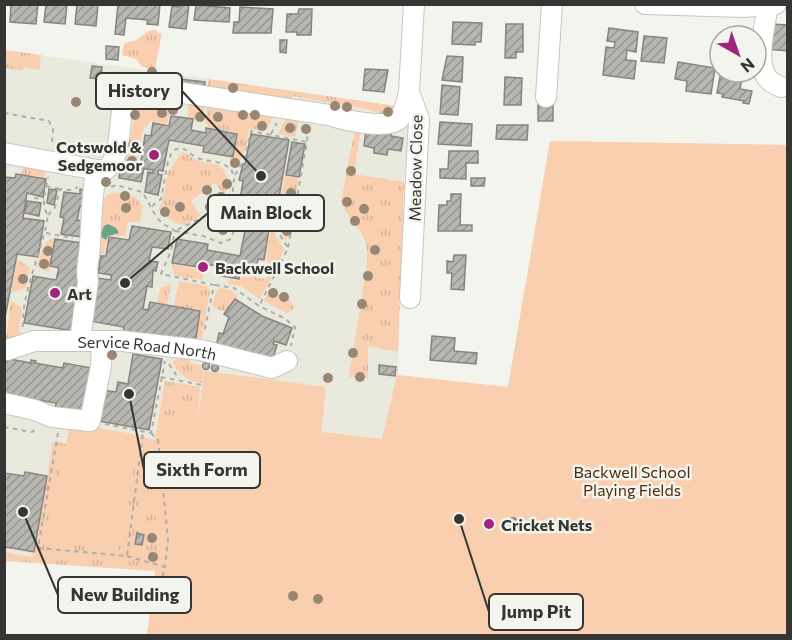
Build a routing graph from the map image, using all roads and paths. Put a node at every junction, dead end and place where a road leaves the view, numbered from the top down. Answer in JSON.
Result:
{"nodes":[{"id":1,"x":414,"y":4,"type":"edge"},
{"id":2,"x":552,"y":4,"type":"edge"},
{"id":3,"x":645,"y":4,"type":"edge"},
{"id":4,"x":772,"y":5,"type":"edge"},
{"id":5,"x":781,"y":87,"type":"dead end"},
{"id":6,"x":409,"y":92,"type":"junction"},
{"id":7,"x":546,"y":96,"type":"dead end"},
{"id":8,"x":4,"y":113,"type":"edge"},
{"id":9,"x":4,"y":153,"type":"edge"},
{"id":10,"x":51,"y":160,"type":"junction"},
{"id":11,"x":234,"y":176,"type":"junction"},
{"id":12,"x":94,"y":185,"type":"junction"},
{"id":13,"x":46,"y":186,"type":"junction"},
{"id":14,"x":60,"y":189,"type":"junction"},
{"id":15,"x":34,"y":198,"type":"dead end"},
{"id":16,"x":44,"y":200,"type":"junction"},
{"id":17,"x":152,"y":206,"type":"junction"},
{"id":18,"x":228,"y":207,"type":"junction"},
{"id":19,"x":48,"y":215,"type":"junction"},
{"id":20,"x":237,"y":220,"type":"junction"},
{"id":21,"x":175,"y":231,"type":"junction"},
{"id":22,"x":45,"y":232,"type":"junction"},
{"id":23,"x":90,"y":242,"type":"junction"},
{"id":24,"x":288,"y":248,"type":"junction"},
{"id":25,"x":214,"y":285,"type":"junction"},
{"id":26,"x":410,"y":297,"type":"dead end"},
{"id":27,"x":260,"y":306,"type":"junction"},
{"id":28,"x":80,"y":340,"type":"junction"},
{"id":29,"x":34,"y":341,"type":"junction"},
{"id":30,"x":102,"y":341,"type":"junction"},
{"id":31,"x":7,"y":350,"type":"dead end"},
{"id":32,"x":201,"y":350,"type":"junction"},
{"id":33,"x":287,"y":361,"type":"joint"},
{"id":34,"x":161,"y":377,"type":"junction"},
{"id":35,"x":180,"y":380,"type":"junction"},
{"id":36,"x":202,"y":385,"type":"dead end"},
{"id":37,"x":4,"y":403,"type":"edge"},
{"id":38,"x":51,"y":417,"type":"junction"},
{"id":39,"x":90,"y":421,"type":"junction"},
{"id":40,"x":4,"y":427,"type":"edge"},
{"id":41,"x":143,"y":433,"type":"junction"},
{"id":42,"x":151,"y":433,"type":"junction"},
{"id":43,"x":127,"y":556,"type":"junction"},
{"id":44,"x":165,"y":567,"type":"junction"},
{"id":45,"x":164,"y":596,"type":"dead end"}],
"edges":[{"from":1,"to":6,"type":"street","name":"Meadow Close"},
{"from":2,"to":7,"type":"street"},
{"from":3,"to":4,"type":"street"},
{"from":4,"to":5,"type":"street"},
{"from":6,"to":12,"type":"street"},
{"from":6,"to":26,"type":"street","name":"Meadow Close"},
{"from":8,"to":10,"type":"path"},
{"from":9,"to":10,"type":"street"},
{"from":10,"to":12,"type":"street"},
{"from":10,"to":13,"type":"path"},
{"from":11,"to":17,"type":"path"},
{"from":11,"to":18,"type":"path"},
{"from":11,"to":24,"type":"path"},
{"from":12,"to":14,"type":"path"},
{"from":12,"to":17,"type":"path"},
{"from":12,"to":23,"type":"street"},
{"from":13,"to":14,"type":"path"},
{"from":13,"to":16,"type":"path"},
{"from":14,"to":19,"type":"path"},
{"from":15,"to":16,"type":"path"},
{"from":16,"to":19,"type":"path"},
{"from":17,"to":21,"type":"path"},
{"from":18,"to":20,"type":"path"},
{"from":18,"to":21,"type":"path"},
{"from":19,"to":22,"type":"path"},
{"from":20,"to":21,"type":"path"},
{"from":20,"to":24,"type":"path"},
{"from":21,"to":25,"type":"path"},
{"from":22,"to":23,"type":"path"},
{"from":22,"to":29,"type":"path"},
{"from":23,"to":28,"type":"street"},
{"from":24,"to":27,"type":"path"},
{"from":25,"to":27,"type":"path"},
{"from":25,"to":32,"type":"path"},
{"from":27,"to":33,"type":"path"},
{"from":28,"to":29,"type":"street","name":"Service Road North"},
{"from":28,"to":30,"type":"street","name":"Service Road North"},
{"from":29,"to":31,"type":"street","name":"Service Road North"},
{"from":30,"to":32,"type":"street","name":"Service Road North"},
{"from":30,"to":39,"type":"street"},
{"from":32,"to":33,"type":"street","name":"Service Road North"},
{"from":34,"to":35,"type":"path"},
{"from":34,"to":35,"type":"path"},
{"from":34,"to":42,"type":"path"},
{"from":35,"to":36,"type":"path"},
{"from":37,"to":38,"type":"street"},
{"from":38,"to":39,"type":"street"},
{"from":38,"to":40,"type":"path"},
{"from":38,"to":43,"type":"path"},
{"from":39,"to":41,"type":"path"},
{"from":41,"to":42,"type":"path"},
{"from":41,"to":43,"type":"path"},
{"from":42,"to":44,"type":"path"},
{"from":43,"to":44,"type":"path"},
{"from":44,"to":45,"type":"path"}]}
